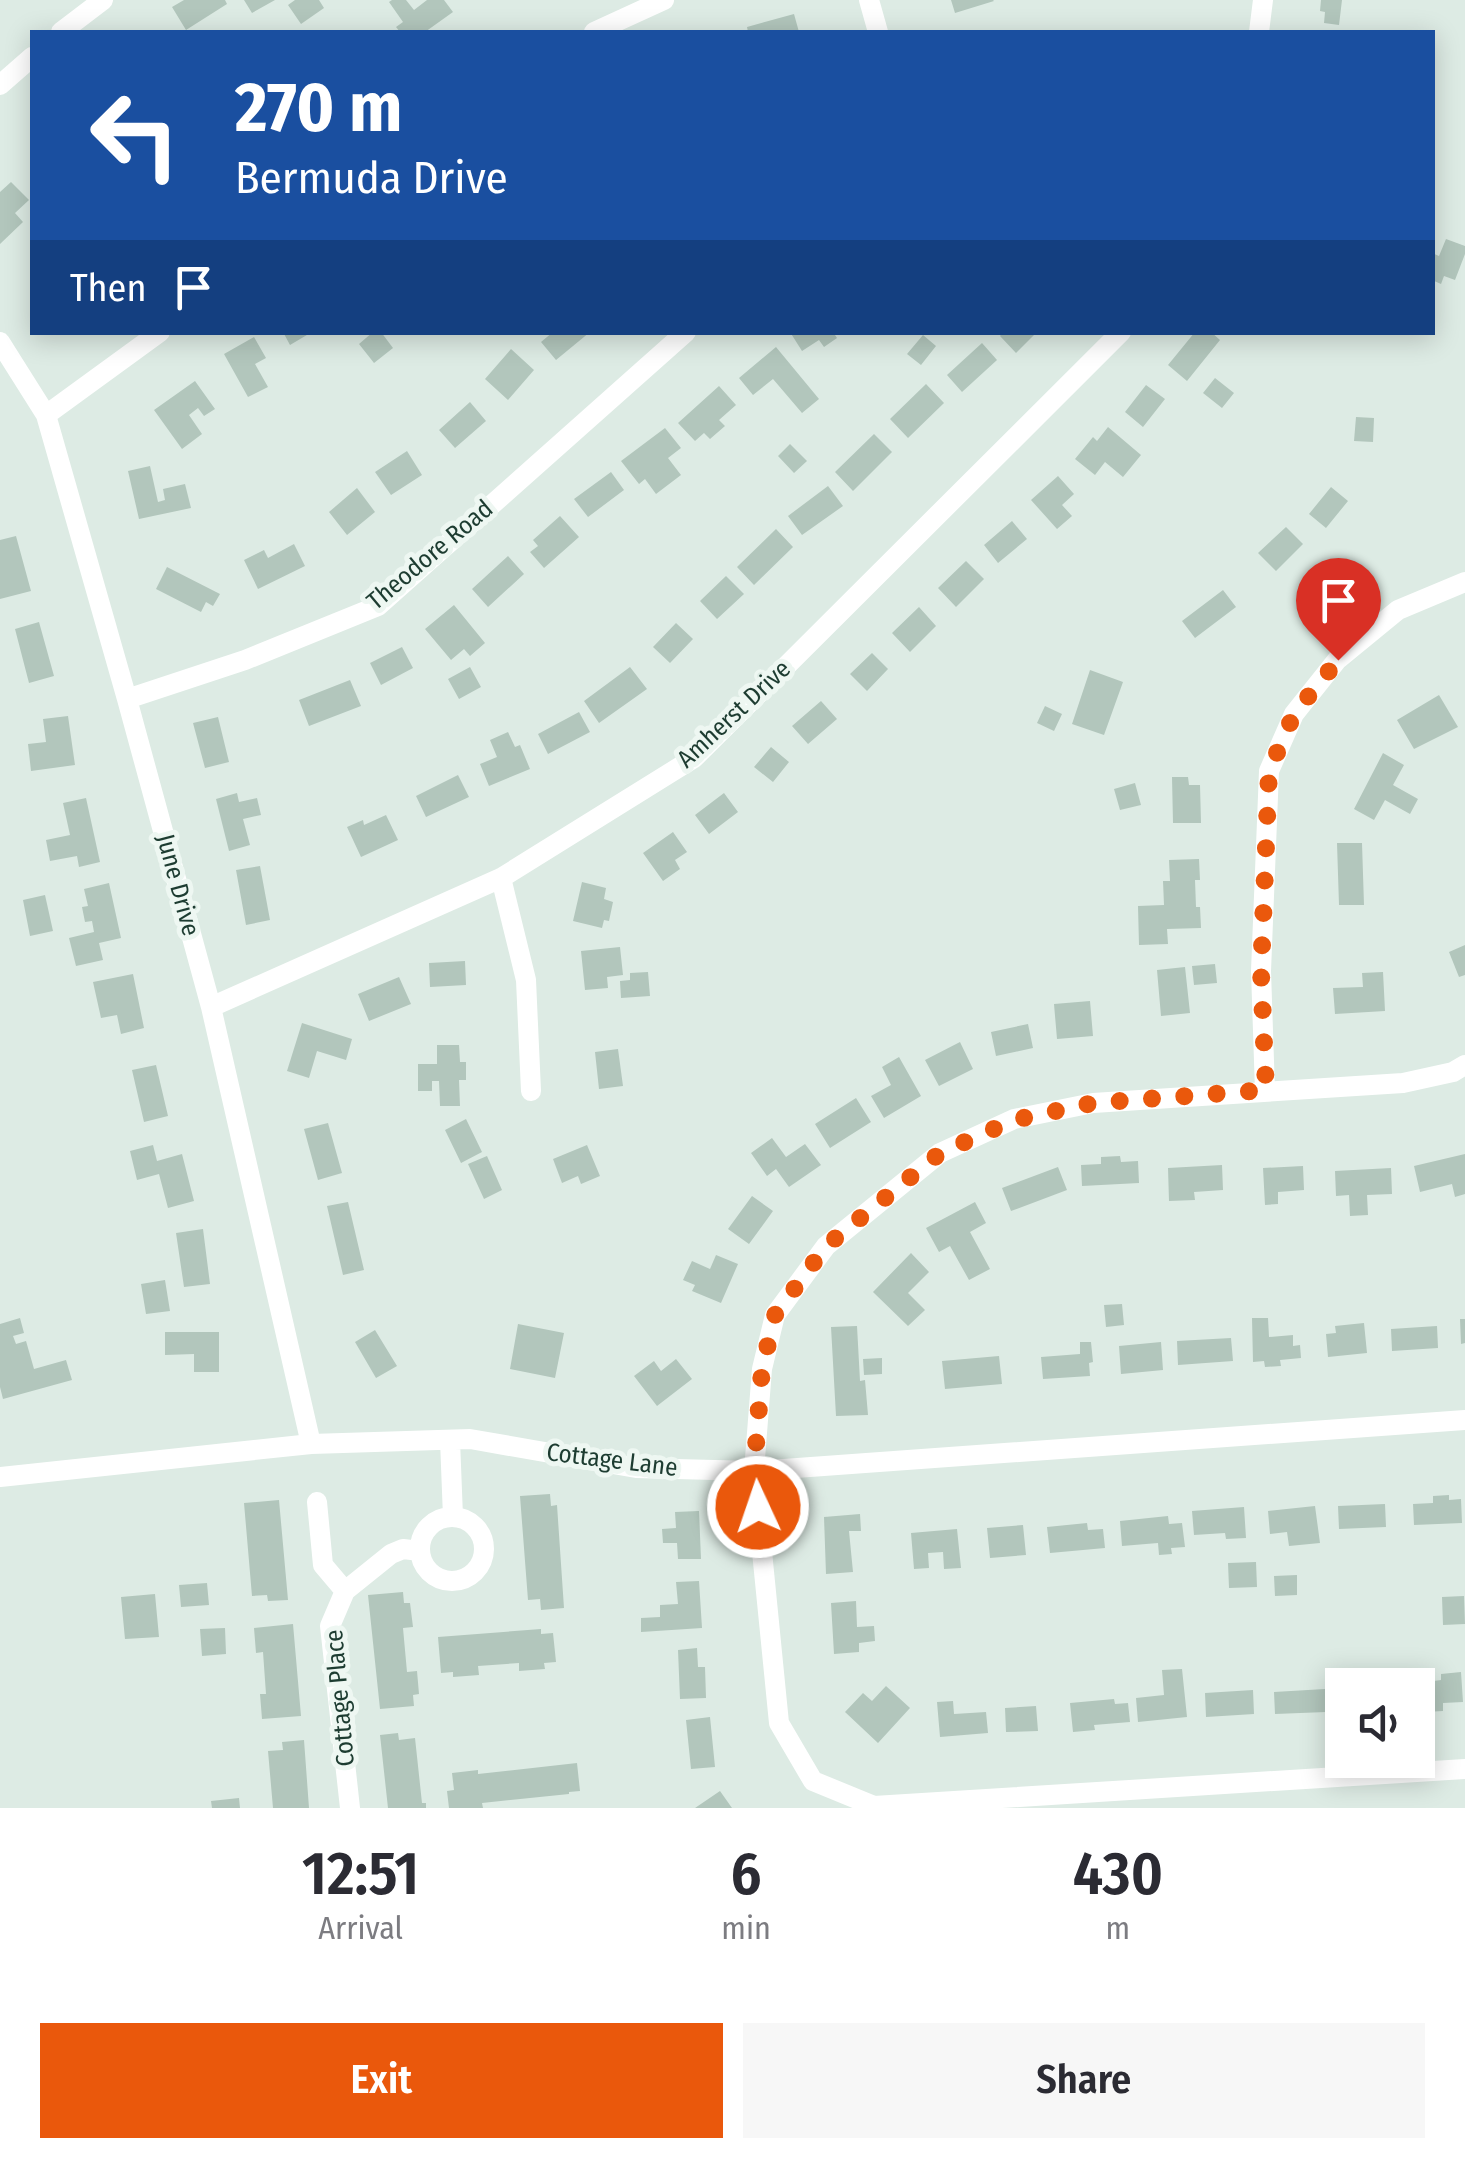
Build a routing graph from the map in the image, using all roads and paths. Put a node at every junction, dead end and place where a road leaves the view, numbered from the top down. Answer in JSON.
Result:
{"nodes":[{"id":1,"x":103,"y":0,"type":"edge"},
{"id":2,"x":664,"y":0,"type":"edge"},
{"id":3,"x":869,"y":0,"type":"edge"},
{"id":4,"x":1263,"y":0,"type":"edge"},
{"id":5,"x":64,"y":30,"type":"edge"},
{"id":6,"x":598,"y":30,"type":"edge"},
{"id":7,"x":877,"y":30,"type":"edge"},
{"id":8,"x":1258,"y":30,"type":"edge"},
{"id":9,"x":30,"y":59,"type":"edge"},
{"id":10,"x":0,"y":85,"type":"edge"},
{"id":11,"x":156,"y":335,"type":"edge"},
{"id":12,"x":683,"y":335,"type":"edge"},
{"id":13,"x":1118,"y":335,"type":"edge"},
{"id":14,"x":0,"y":342,"type":"edge"},
{"id":15,"x":46,"y":415,"type":"junction"},
{"id":16,"x":1465,"y":582,"type":"edge"},
{"id":17,"x":127,"y":698,"type":"junction"},
{"id":18,"x":501,"y":878,"type":"junction"},
{"id":19,"x":211,"y":1007,"type":"junction"},
{"id":20,"x":1465,"y":1065,"type":"edge"},
{"id":21,"x":1266,"y":1090,"type":"junction"},
{"id":22,"x":532,"y":1091,"type":"dead end"},
{"id":23,"x":1465,"y":1420,"type":"edge"},
{"id":24,"x":450,"y":1440,"type":"junction"},
{"id":25,"x":312,"y":1444,"type":"junction"},
{"id":26,"x":754,"y":1471,"type":"junction"},
{"id":27,"x":0,"y":1477,"type":"edge"},
{"id":28,"x":317,"y":1502,"type":"dead end"},
{"id":29,"x":453,"y":1517,"type":"junction"},
{"id":30,"x":420,"y":1551,"type":"junction"},
{"id":31,"x":345,"y":1591,"type":"junction"},
{"id":32,"x":1465,"y":1770,"type":"edge"},
{"id":33,"x":1063,"y":1801,"type":"edge"},
{"id":34,"x":350,"y":1808,"type":"edge"}],
"edges":[{"from":1,"to":5,"type":"street"},
{"from":2,"to":6,"type":"street"},
{"from":3,"to":7,"type":"street"},
{"from":4,"to":8,"type":"street"},
{"from":9,"to":10,"type":"street"},
{"from":11,"to":15,"type":"street"},
{"from":12,"to":17,"type":"street","name":"Theodore Road"},
{"from":13,"to":18,"type":"street","name":"Amherst Drive"},
{"from":14,"to":15,"type":"street","name":"June Drive"},
{"from":15,"to":17,"type":"street","name":"June Drive"},
{"from":16,"to":21,"type":"street"},
{"from":17,"to":19,"type":"street","name":"June Drive"},
{"from":18,"to":19,"type":"street","name":"Amherst Drive"},
{"from":18,"to":22,"type":"street"},
{"from":19,"to":25,"type":"street","name":"June Drive"},
{"from":20,"to":21,"type":"street"},
{"from":21,"to":26,"type":"street"},
{"from":23,"to":26,"type":"street","name":"Cottage Lane"},
{"from":24,"to":25,"type":"street","name":"Cottage Lane"},
{"from":24,"to":26,"type":"street","name":"Cottage Lane"},
{"from":24,"to":29,"type":"street"},
{"from":25,"to":27,"type":"street","name":"Cottage Lane"},
{"from":26,"to":33,"type":"street"},
{"from":28,"to":31,"type":"street"},
{"from":29,"to":30,"type":"street"},
{"from":29,"to":30,"type":"street"},
{"from":30,"to":31,"type":"street"},
{"from":31,"to":34,"type":"street","name":"Cottage Place"},
{"from":32,"to":33,"type":"street"}]}
